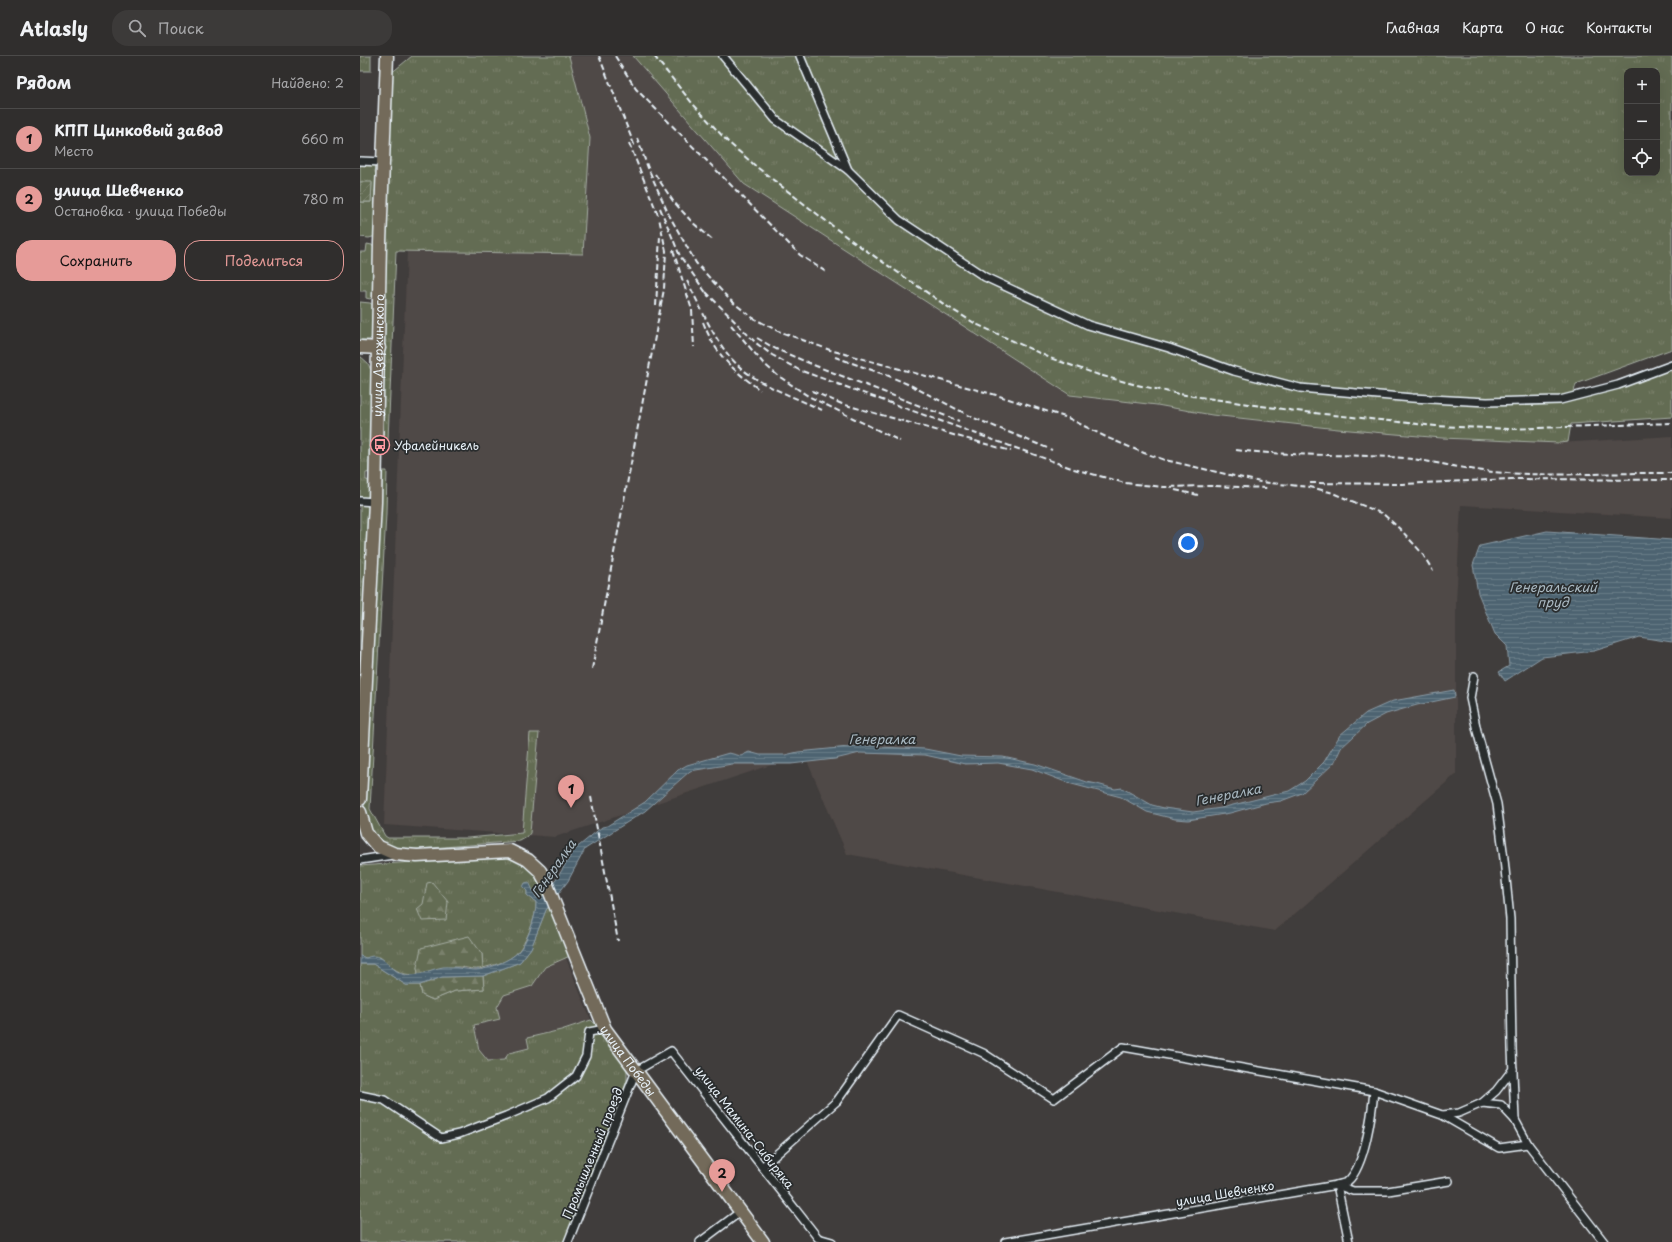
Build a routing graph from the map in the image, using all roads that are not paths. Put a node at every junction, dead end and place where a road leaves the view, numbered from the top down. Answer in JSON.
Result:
{"nodes":[{"id":1,"x":387,"y":56,"type":"edge"},
{"id":2,"x":722,"y":56,"type":"edge"},
{"id":3,"x":800,"y":56,"type":"edge"},
{"id":4,"x":360,"y":161,"type":"edge"},
{"id":5,"x":383,"y":162,"type":"junction"},
{"id":6,"x":848,"y":170,"type":"junction"},
{"id":7,"x":360,"y":347,"type":"edge"},
{"id":8,"x":379,"y":348,"type":"junction"},
{"id":9,"x":1672,"y":365,"type":"edge"},
{"id":10,"x":360,"y":502,"type":"edge"},
{"id":11,"x":375,"y":502,"type":"junction"},
{"id":12,"x":1474,"y":676,"type":"dead end"},
{"id":13,"x":361,"y":769,"type":"edge"},
{"id":14,"x":360,"y":799,"type":"edge"},
{"id":15,"x":360,"y":812,"type":"edge"},
{"id":16,"x":395,"y":854,"type":"junction"},
{"id":17,"x":360,"y":860,"type":"edge"},
{"id":18,"x":605,"y":1028,"type":"junction"},
{"id":19,"x":1513,"y":1069,"type":"junction"},
{"id":20,"x":636,"y":1071,"type":"junction"},
{"id":21,"x":1374,"y":1091,"type":"junction"},
{"id":22,"x":360,"y":1095,"type":"edge"},
{"id":23,"x":1482,"y":1103,"type":"junction"},
{"id":24,"x":1442,"y":1115,"type":"junction"},
{"id":25,"x":1515,"y":1120,"type":"junction"},
{"id":26,"x":1528,"y":1144,"type":"junction"},
{"id":27,"x":762,"y":1167,"type":"junction"},
{"id":28,"x":1449,"y":1182,"type":"dead end"},
{"id":29,"x":1336,"y":1185,"type":"junction"},
{"id":30,"x":740,"y":1212,"type":"junction"},
{"id":31,"x":568,"y":1242,"type":"edge"},
{"id":32,"x":700,"y":1242,"type":"edge"},
{"id":33,"x":762,"y":1242,"type":"edge"},
{"id":34,"x":832,"y":1242,"type":"edge"},
{"id":35,"x":1003,"y":1242,"type":"edge"},
{"id":36,"x":1349,"y":1242,"type":"edge"},
{"id":37,"x":1604,"y":1242,"type":"edge"}],
"edges":[{"from":1,"to":5,"type":"main road","name":"улица Дзержинского"},
{"from":2,"to":6,"type":"street"},
{"from":3,"to":6,"type":"street"},
{"from":4,"to":5,"type":"street"},
{"from":5,"to":8,"type":"main road","name":"улица Дзержинского"},
{"from":6,"to":9,"type":"street"},
{"from":7,"to":8,"type":"main road"},
{"from":8,"to":11,"type":"main road","name":"улица Дзержинского"},
{"from":10,"to":11,"type":"street"},
{"from":11,"to":13,"type":"main road","name":"улица Дзержинского"},
{"from":12,"to":19,"type":"street"},
{"from":13,"to":14,"type":"main road","name":"улица Дзержинского"},
{"from":15,"to":16,"type":"main road","name":"улица Победы"},
{"from":16,"to":17,"type":"street"},
{"from":16,"to":18,"type":"main road","name":"улица Победы"},
{"from":18,"to":20,"type":"main road","name":"улица Победы"},
{"from":18,"to":22,"type":"street"},
{"from":19,"to":23,"type":"street"},
{"from":19,"to":25,"type":"street"},
{"from":20,"to":27,"type":"street","name":"улица Мамина-Сибиряка"},
{"from":20,"to":30,"type":"main road","name":"улица Победы"},
{"from":20,"to":31,"type":"street","name":"Промышленный проезд"},
{"from":21,"to":24,"type":"street"},
{"from":21,"to":27,"type":"street"},
{"from":21,"to":29,"type":"street"},
{"from":23,"to":24,"type":"street"},
{"from":23,"to":25,"type":"street"},
{"from":24,"to":26,"type":"street"},
{"from":25,"to":26,"type":"street"},
{"from":26,"to":37,"type":"street"},
{"from":27,"to":34,"type":"street","name":"улица Мамина-Сибиряка"},
{"from":28,"to":29,"type":"street","name":"улица Шевченко"},
{"from":29,"to":35,"type":"street","name":"улица Шевченко"},
{"from":29,"to":36,"type":"street"},
{"from":30,"to":32,"type":"street"},
{"from":30,"to":33,"type":"main road","name":"улица Победы"}]}
